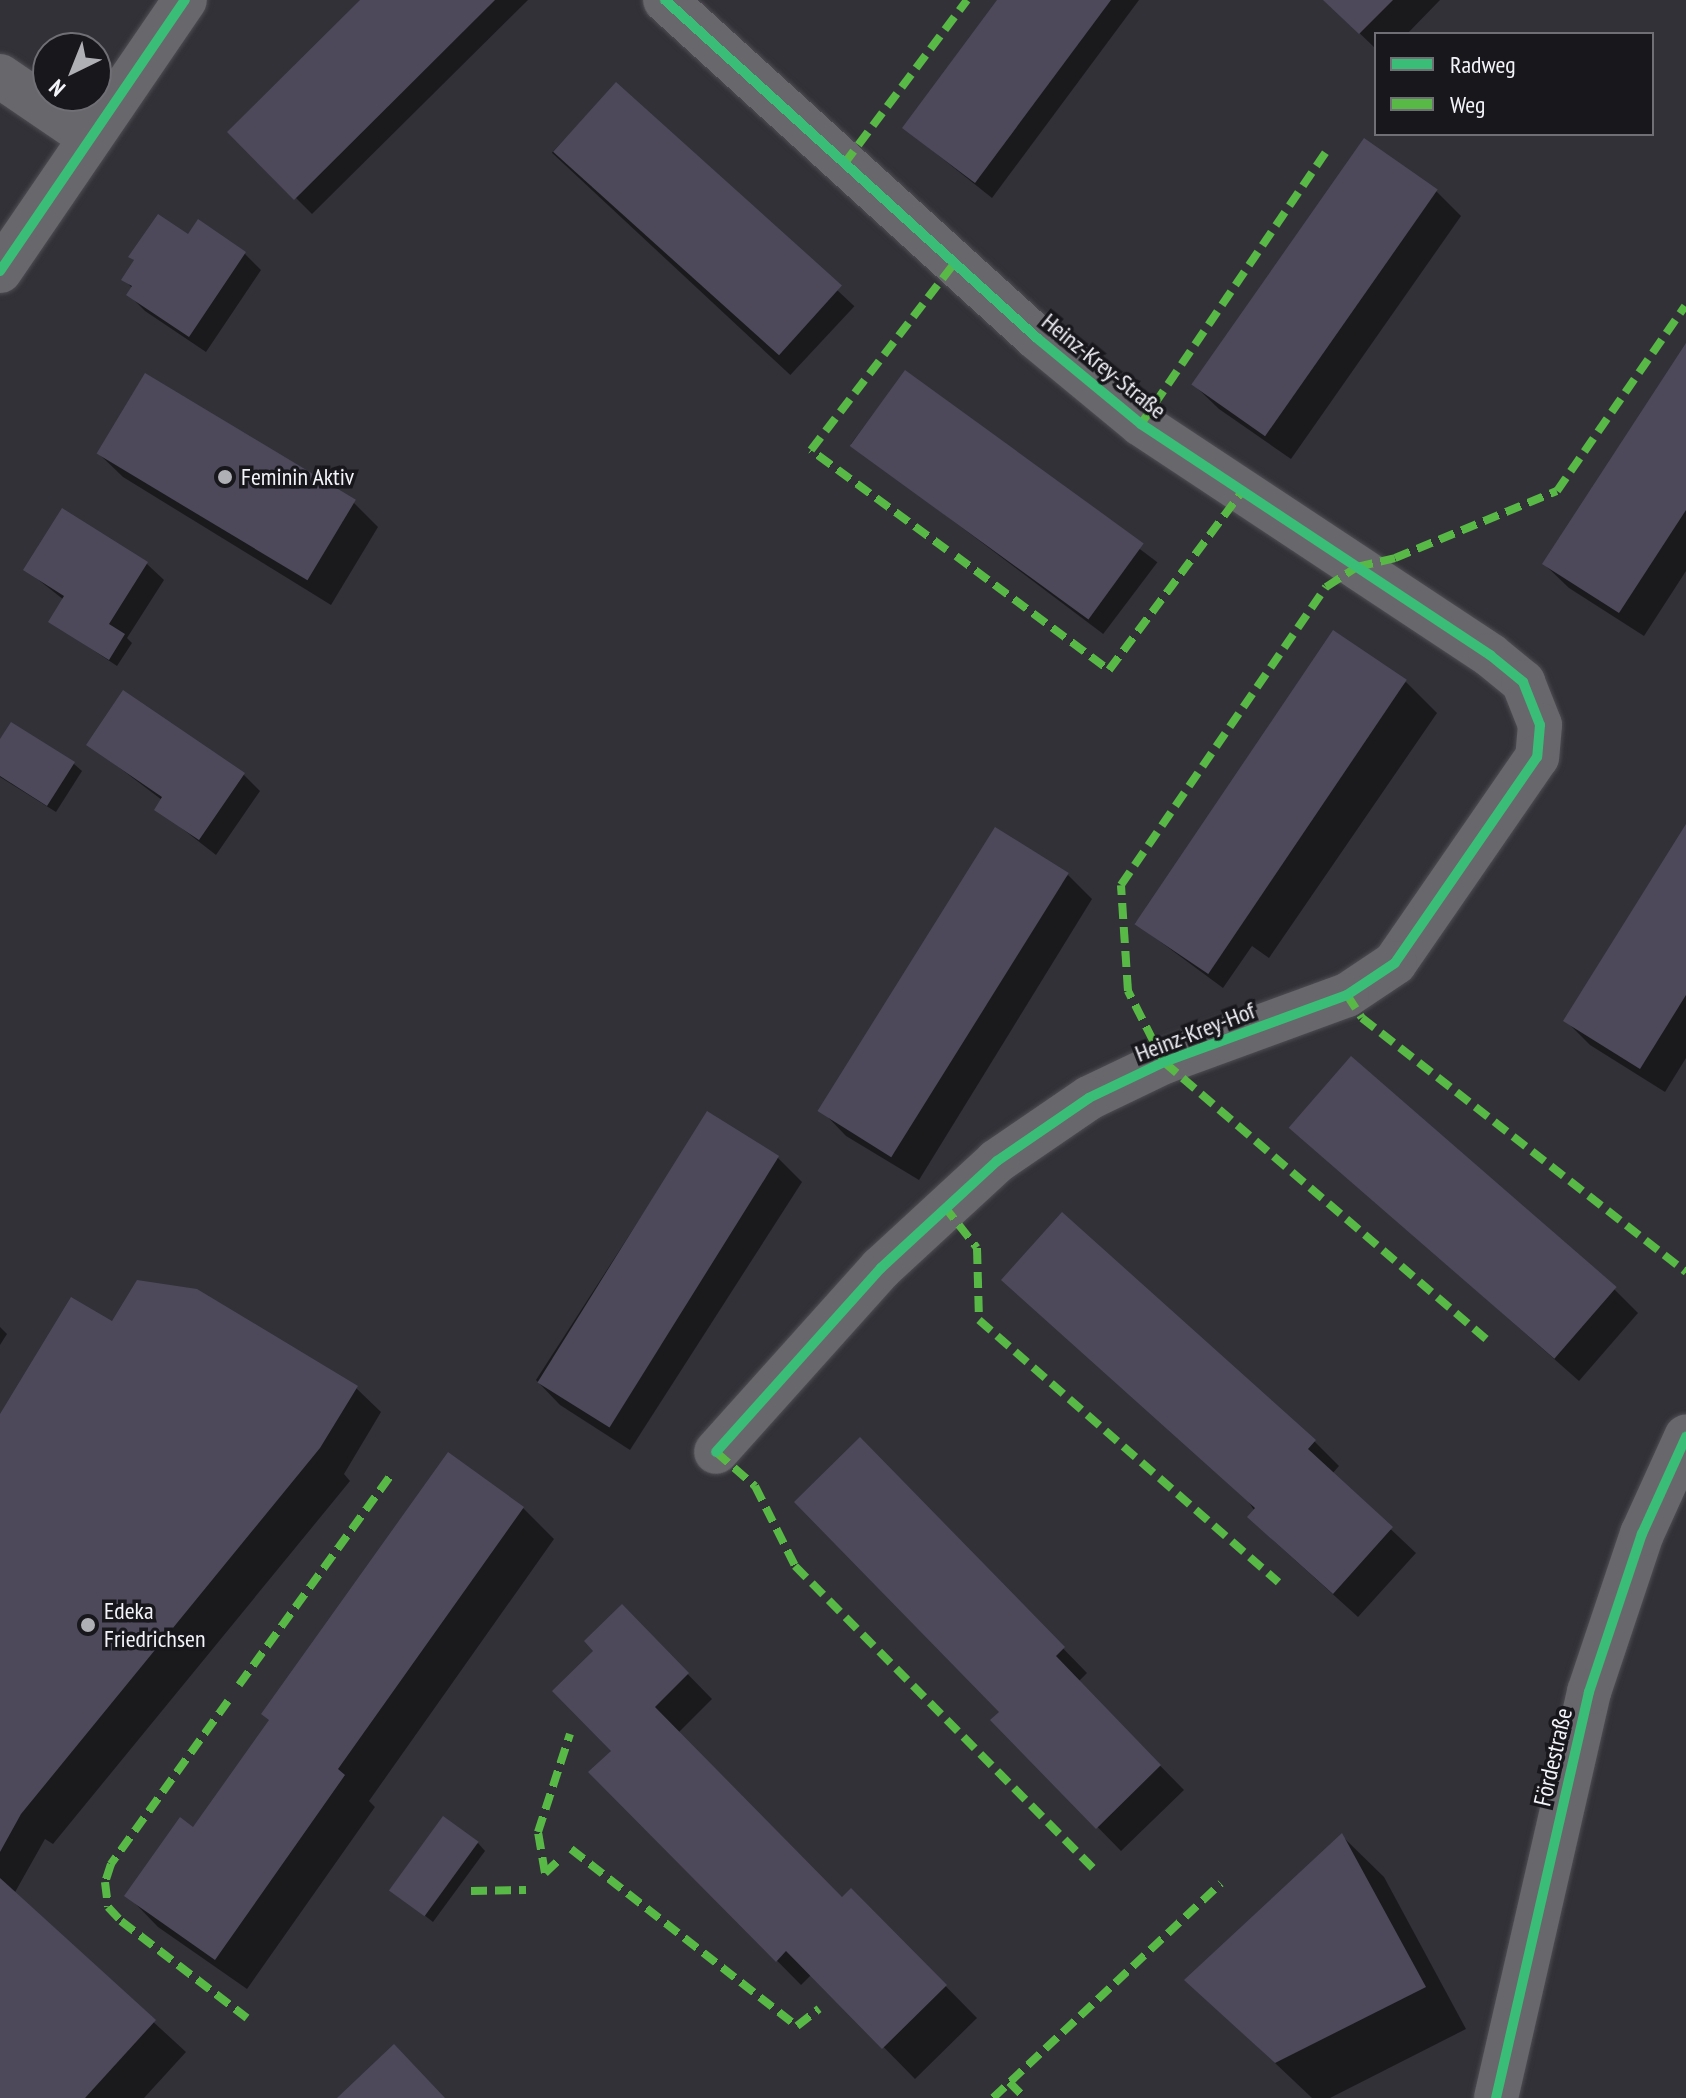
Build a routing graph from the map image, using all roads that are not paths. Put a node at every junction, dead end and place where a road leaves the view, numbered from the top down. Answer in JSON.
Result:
{"nodes":[{"id":1,"x":185,"y":0,"type":"edge"},
{"id":2,"x":665,"y":0,"type":"edge"},
{"id":3,"x":0,"y":76,"type":"edge"},
{"id":4,"x":88,"y":136,"type":"junction"},
{"id":5,"x":0,"y":271,"type":"edge"},
{"id":6,"x":1540,"y":725,"type":"joint"},
{"id":7,"x":1686,"y":1437,"type":"edge"},
{"id":8,"x":716,"y":1452,"type":"dead end"},
{"id":9,"x":1496,"y":2098,"type":"edge"}],
"edges":[{"from":1,"to":4,"type":"street"},
{"from":2,"to":6,"type":"street","name":"Heinz-Krey-Straße"},
{"from":3,"to":4,"type":"street"},
{"from":4,"to":5,"type":"street"},
{"from":6,"to":8,"type":"street","name":"Heinz-Krey-Hof"},
{"from":7,"to":9,"type":"street","name":"Fördestraße"}]}
